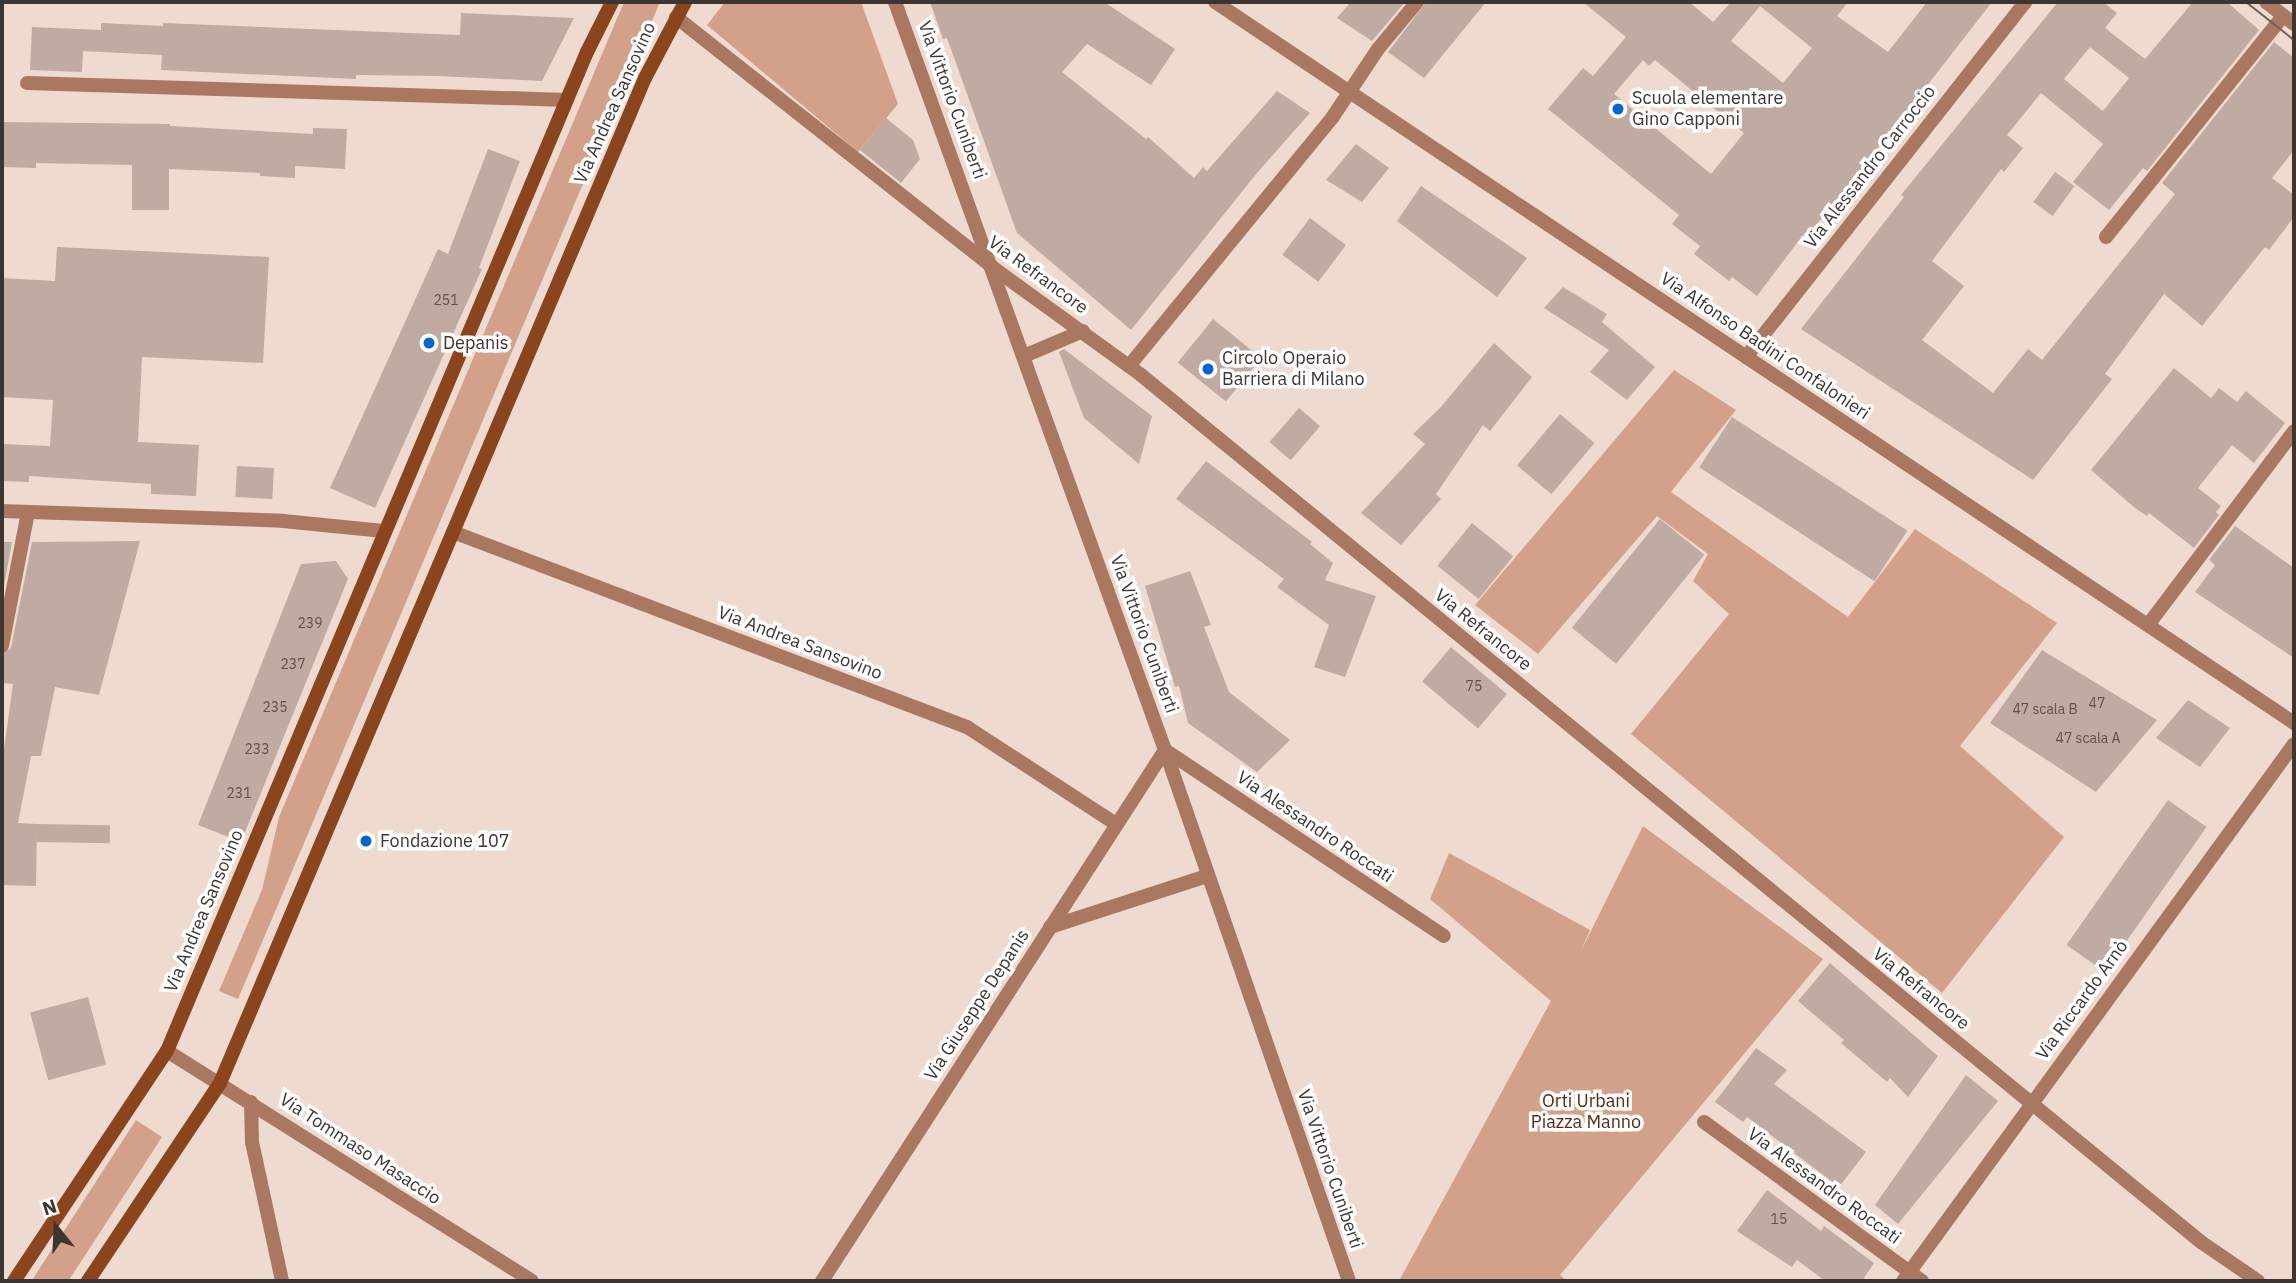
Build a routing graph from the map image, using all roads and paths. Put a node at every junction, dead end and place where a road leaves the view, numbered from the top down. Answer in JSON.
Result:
{"nodes":[{"id":1,"x":612,"y":2,"type":"edge"},
{"id":2,"x":685,"y":2,"type":"edge"},
{"id":3,"x":895,"y":2,"type":"edge"},
{"id":4,"x":1215,"y":2,"type":"edge"},
{"id":5,"x":1417,"y":2,"type":"edge"},
{"id":6,"x":2025,"y":2,"type":"edge"},
{"id":7,"x":2266,"y":2,"type":"edge"},
{"id":8,"x":676,"y":17,"type":"junction"},
{"id":9,"x":2289,"y":20,"type":"edge"},
{"id":10,"x":27,"y":83,"type":"dead end"},
{"id":11,"x":1349,"y":92,"type":"junction"},
{"id":12,"x":566,"y":100,"type":"junction"},
{"id":13,"x":2106,"y":237,"type":"dead end"},
{"id":14,"x":992,"y":267,"type":"junction"},
{"id":15,"x":1083,"y":331,"type":"junction"},
{"id":16,"x":1024,"y":356,"type":"junction"},
{"id":17,"x":1746,"y":357,"type":"junction"},
{"id":18,"x":1129,"y":366,"type":"junction"},
{"id":19,"x":2294,"y":431,"type":"edge"},
{"id":20,"x":2,"y":511,"type":"edge"},
{"id":21,"x":28,"y":512,"type":"junction"},
{"id":22,"x":384,"y":531,"type":"junction"},
{"id":23,"x":453,"y":532,"type":"junction"},
{"id":24,"x":2148,"y":625,"type":"junction"},
{"id":25,"x":2,"y":646,"type":"edge"},
{"id":26,"x":2294,"y":723,"type":"edge"},
{"id":27,"x":2294,"y":744,"type":"edge"},
{"id":28,"x":1165,"y":750,"type":"junction"},
{"id":29,"x":1116,"y":824,"type":"junction"},
{"id":30,"x":1207,"y":876,"type":"junction"},
{"id":31,"x":1050,"y":928,"type":"junction"},
{"id":32,"x":1444,"y":936,"type":"dead end"},
{"id":33,"x":167,"y":1051,"type":"junction"},
{"id":34,"x":220,"y":1083,"type":"junction"},
{"id":35,"x":251,"y":1102,"type":"junction"},
{"id":36,"x":2031,"y":1102,"type":"junction"},
{"id":37,"x":1704,"y":1122,"type":"dead end"},
{"id":38,"x":1912,"y":1278,"type":"edge"},
{"id":39,"x":14,"y":1281,"type":"edge"},
{"id":40,"x":88,"y":1281,"type":"edge"},
{"id":41,"x":282,"y":1281,"type":"edge"},
{"id":42,"x":532,"y":1281,"type":"edge"},
{"id":43,"x":822,"y":1281,"type":"edge"},
{"id":44,"x":1349,"y":1281,"type":"edge"},
{"id":45,"x":2258,"y":1281,"type":"edge"}],
"edges":[{"from":1,"to":12,"type":"main road","name":"Via Andrea Sansovino"},
{"from":2,"to":8,"type":"main road","name":"Via Andrea Sansovino"},
{"from":3,"to":14,"type":"street","name":"Via Vittorio Cuniberti"},
{"from":4,"to":11,"type":"street","name":"Via Alfonso Badini Confalonieri"},
{"from":5,"to":11,"type":"street"},
{"from":6,"to":17,"type":"street","name":"Via Alessandro Carroccio"},
{"from":7,"to":9,"type":"street"},
{"from":8,"to":14,"type":"street","name":"Via Refrancore"},
{"from":8,"to":23,"type":"main road","name":"Via Andrea Sansovino"},
{"from":9,"to":13,"type":"street"},
{"from":10,"to":12,"type":"street"},
{"from":11,"to":17,"type":"street","name":"Via Alfonso Badini Confalonieri"},
{"from":11,"to":18,"type":"street"},
{"from":12,"to":22,"type":"main road","name":"Via Andrea Sansovino"},
{"from":14,"to":15,"type":"street","name":"Via Refrancore"},
{"from":14,"to":16,"type":"street","name":"Via Vittorio Cuniberti"},
{"from":15,"to":16,"type":"street"},
{"from":15,"to":18,"type":"street","name":"Via Refrancore"},
{"from":16,"to":28,"type":"street","name":"Via Vittorio Cuniberti"},
{"from":17,"to":24,"type":"street","name":"Via Alfonso Badini Confalonieri"},
{"from":18,"to":36,"type":"street","name":"Via Refrancore"},
{"from":19,"to":24,"type":"street"},
{"from":20,"to":21,"type":"street"},
{"from":21,"to":22,"type":"street"},
{"from":21,"to":25,"type":"street"},
{"from":22,"to":33,"type":"main road","name":"Via Andrea Sansovino"},
{"from":23,"to":29,"type":"street","name":"Via Andrea Sansovino"},
{"from":23,"to":34,"type":"main road","name":"Via Andrea Sansovino"},
{"from":24,"to":26,"type":"street","name":"Via Alfonso Badini Confalonieri"},
{"from":27,"to":36,"type":"street","name":"Via Riccardo Arnò"},
{"from":28,"to":29,"type":"street","name":"Via Giuseppe Depanis"},
{"from":28,"to":30,"type":"street","name":"Via Vittorio Cuniberti"},
{"from":28,"to":32,"type":"street","name":"Via Alessandro Roccati"},
{"from":29,"to":31,"type":"street","name":"Via Giuseppe Depanis"},
{"from":30,"to":31,"type":"street"},
{"from":30,"to":44,"type":"street","name":"Via Vittorio Cuniberti"},
{"from":31,"to":43,"type":"street","name":"Via Giuseppe Depanis"},
{"from":33,"to":34,"type":"street","name":"Via Tommaso Masaccio"},
{"from":33,"to":39,"type":"main road","name":"Via Andrea Sansovino"},
{"from":34,"to":35,"type":"street","name":"Via Tommaso Masaccio"},
{"from":34,"to":40,"type":"main road","name":"Via Andrea Sansovino"},
{"from":35,"to":41,"type":"street"},
{"from":35,"to":42,"type":"street","name":"Via Tommaso Masaccio"},
{"from":36,"to":38,"type":"street","name":"Via Riccardo Arnò"},
{"from":36,"to":45,"type":"street","name":"Via Refrancore"},
{"from":37,"to":38,"type":"street","name":"Via Alessandro Roccati"}]}
